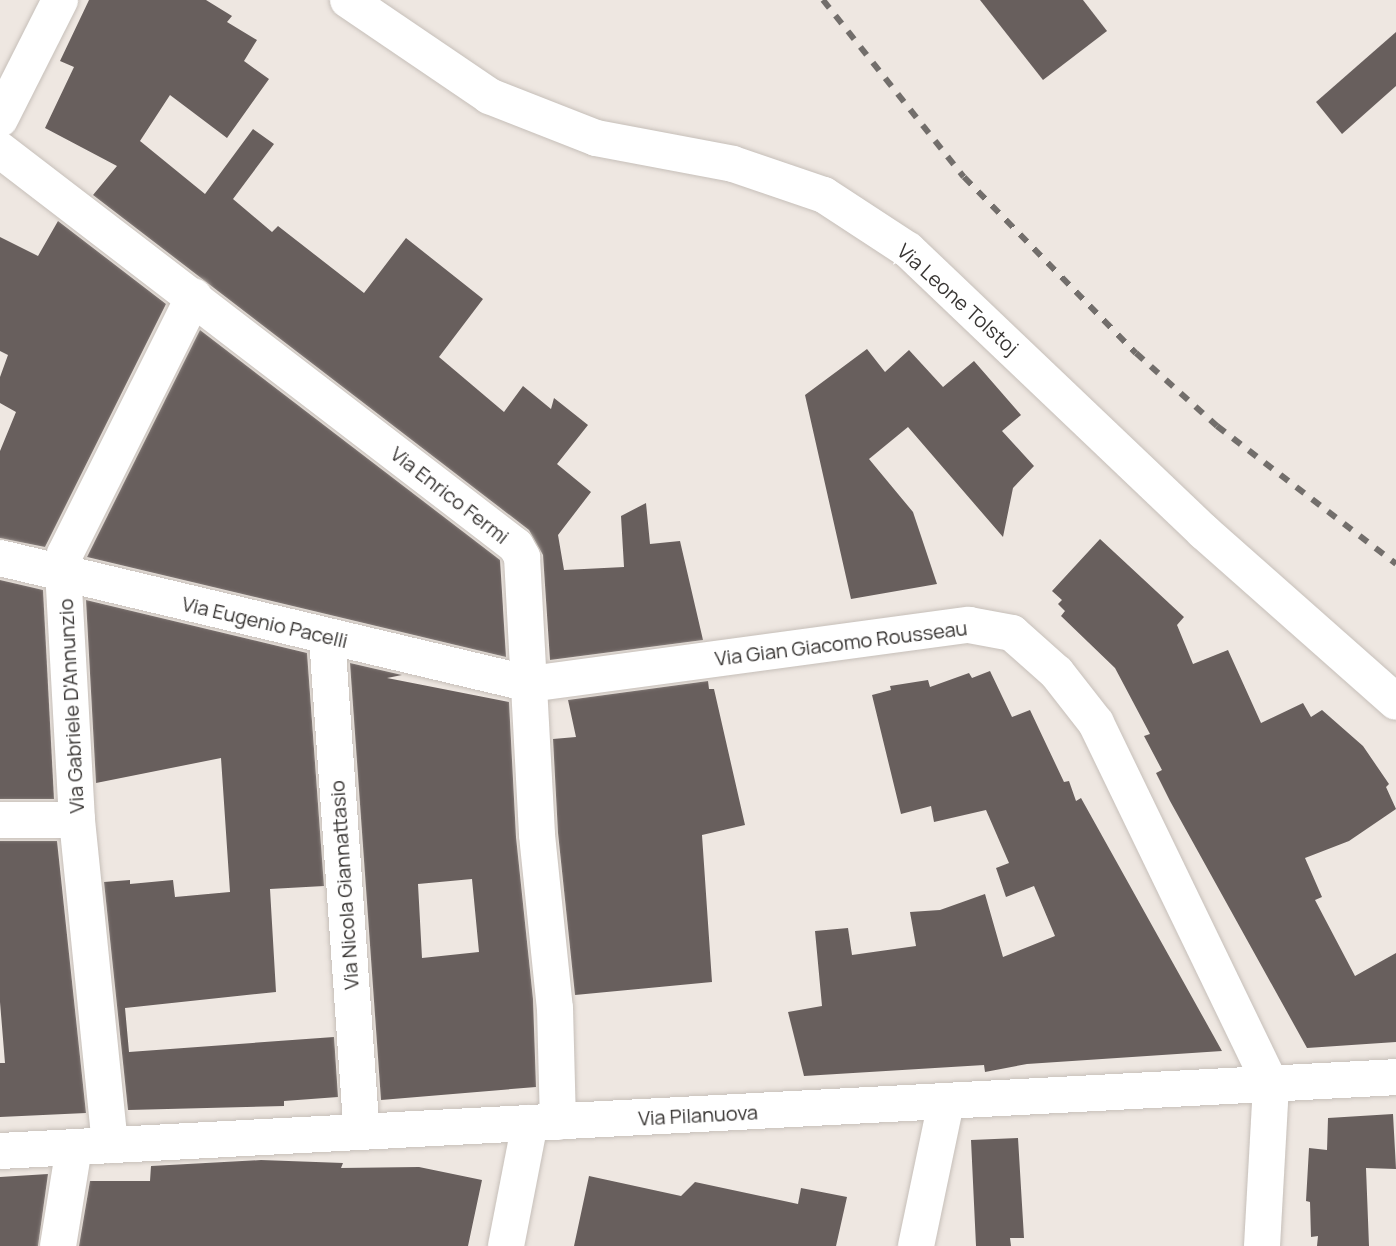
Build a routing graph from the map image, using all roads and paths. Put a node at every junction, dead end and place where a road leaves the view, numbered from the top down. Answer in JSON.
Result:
{"nodes":[{"id":1,"x":60,"y":0,"type":"edge"},
{"id":2,"x":348,"y":0,"type":"edge"},
{"id":3,"x":0,"y":119,"type":"edge"},
{"id":4,"x":0,"y":150,"type":"edge"},
{"id":5,"x":194,"y":296,"type":"junction"},
{"id":6,"x":0,"y":558,"type":"edge"},
{"id":7,"x":63,"y":573,"type":"junction"},
{"id":8,"x":327,"y":637,"type":"junction"},
{"id":9,"x":530,"y":684,"type":"junction"},
{"id":10,"x":1396,"y":702,"type":"edge"},
{"id":11,"x":0,"y":820,"type":"edge"},
{"id":12,"x":77,"y":820,"type":"junction"},
{"id":13,"x":1396,"y":1077,"type":"edge"},
{"id":14,"x":1271,"y":1085,"type":"junction"},
{"id":15,"x":946,"y":1102,"type":"junction"},
{"id":16,"x":544,"y":1123,"type":"junction"},
{"id":17,"x":362,"y":1132,"type":"junction"},
{"id":18,"x":110,"y":1145,"type":"junction"},
{"id":19,"x":74,"y":1147,"type":"junction"},
{"id":20,"x":0,"y":1151,"type":"edge"},
{"id":21,"x":58,"y":1246,"type":"edge"},
{"id":22,"x":506,"y":1246,"type":"edge"},
{"id":23,"x":916,"y":1246,"type":"edge"},
{"id":24,"x":1262,"y":1246,"type":"edge"}],
"edges":[{"from":1,"to":3,"type":"street"},
{"from":2,"to":10,"type":"street","name":"Via Leone Tolstoj"},
{"from":4,"to":5,"type":"street","name":"Via Enrico Fermi"},
{"from":5,"to":7,"type":"street","name":"Via Gabriele D'Annunzio"},
{"from":5,"to":9,"type":"street","name":"Via Enrico Fermi"},
{"from":6,"to":7,"type":"street","name":"Via Eugenio Pacelli"},
{"from":7,"to":8,"type":"street","name":"Via Eugenio Pacelli"},
{"from":7,"to":12,"type":"street","name":"Via Gabriele D'Annunzio"},
{"from":8,"to":9,"type":"street","name":"Via Eugenio Pacelli"},
{"from":8,"to":17,"type":"street","name":"Via Nicola Giannattasio"},
{"from":9,"to":14,"type":"street","name":"Via Gian Giacomo Rousseau"},
{"from":9,"to":16,"type":"street","name":"Via Enrico Fermi"},
{"from":11,"to":12,"type":"street"},
{"from":12,"to":18,"type":"street","name":"Via Gabriele D'Annunzio"},
{"from":13,"to":14,"type":"street","name":"Via Pilanuova"},
{"from":14,"to":15,"type":"street","name":"Via Pilanuova"},
{"from":14,"to":24,"type":"street"},
{"from":15,"to":16,"type":"street","name":"Via Pilanuova"},
{"from":15,"to":23,"type":"street"},
{"from":16,"to":17,"type":"street","name":"Via Pilanuova"},
{"from":16,"to":22,"type":"street","name":"Via Enrico Fermi"},
{"from":17,"to":18,"type":"street","name":"Via Pilanuova"},
{"from":18,"to":19,"type":"street","name":"Via Pilanuova"},
{"from":19,"to":20,"type":"street","name":"Via Pilanuova"},
{"from":19,"to":21,"type":"street"}]}
